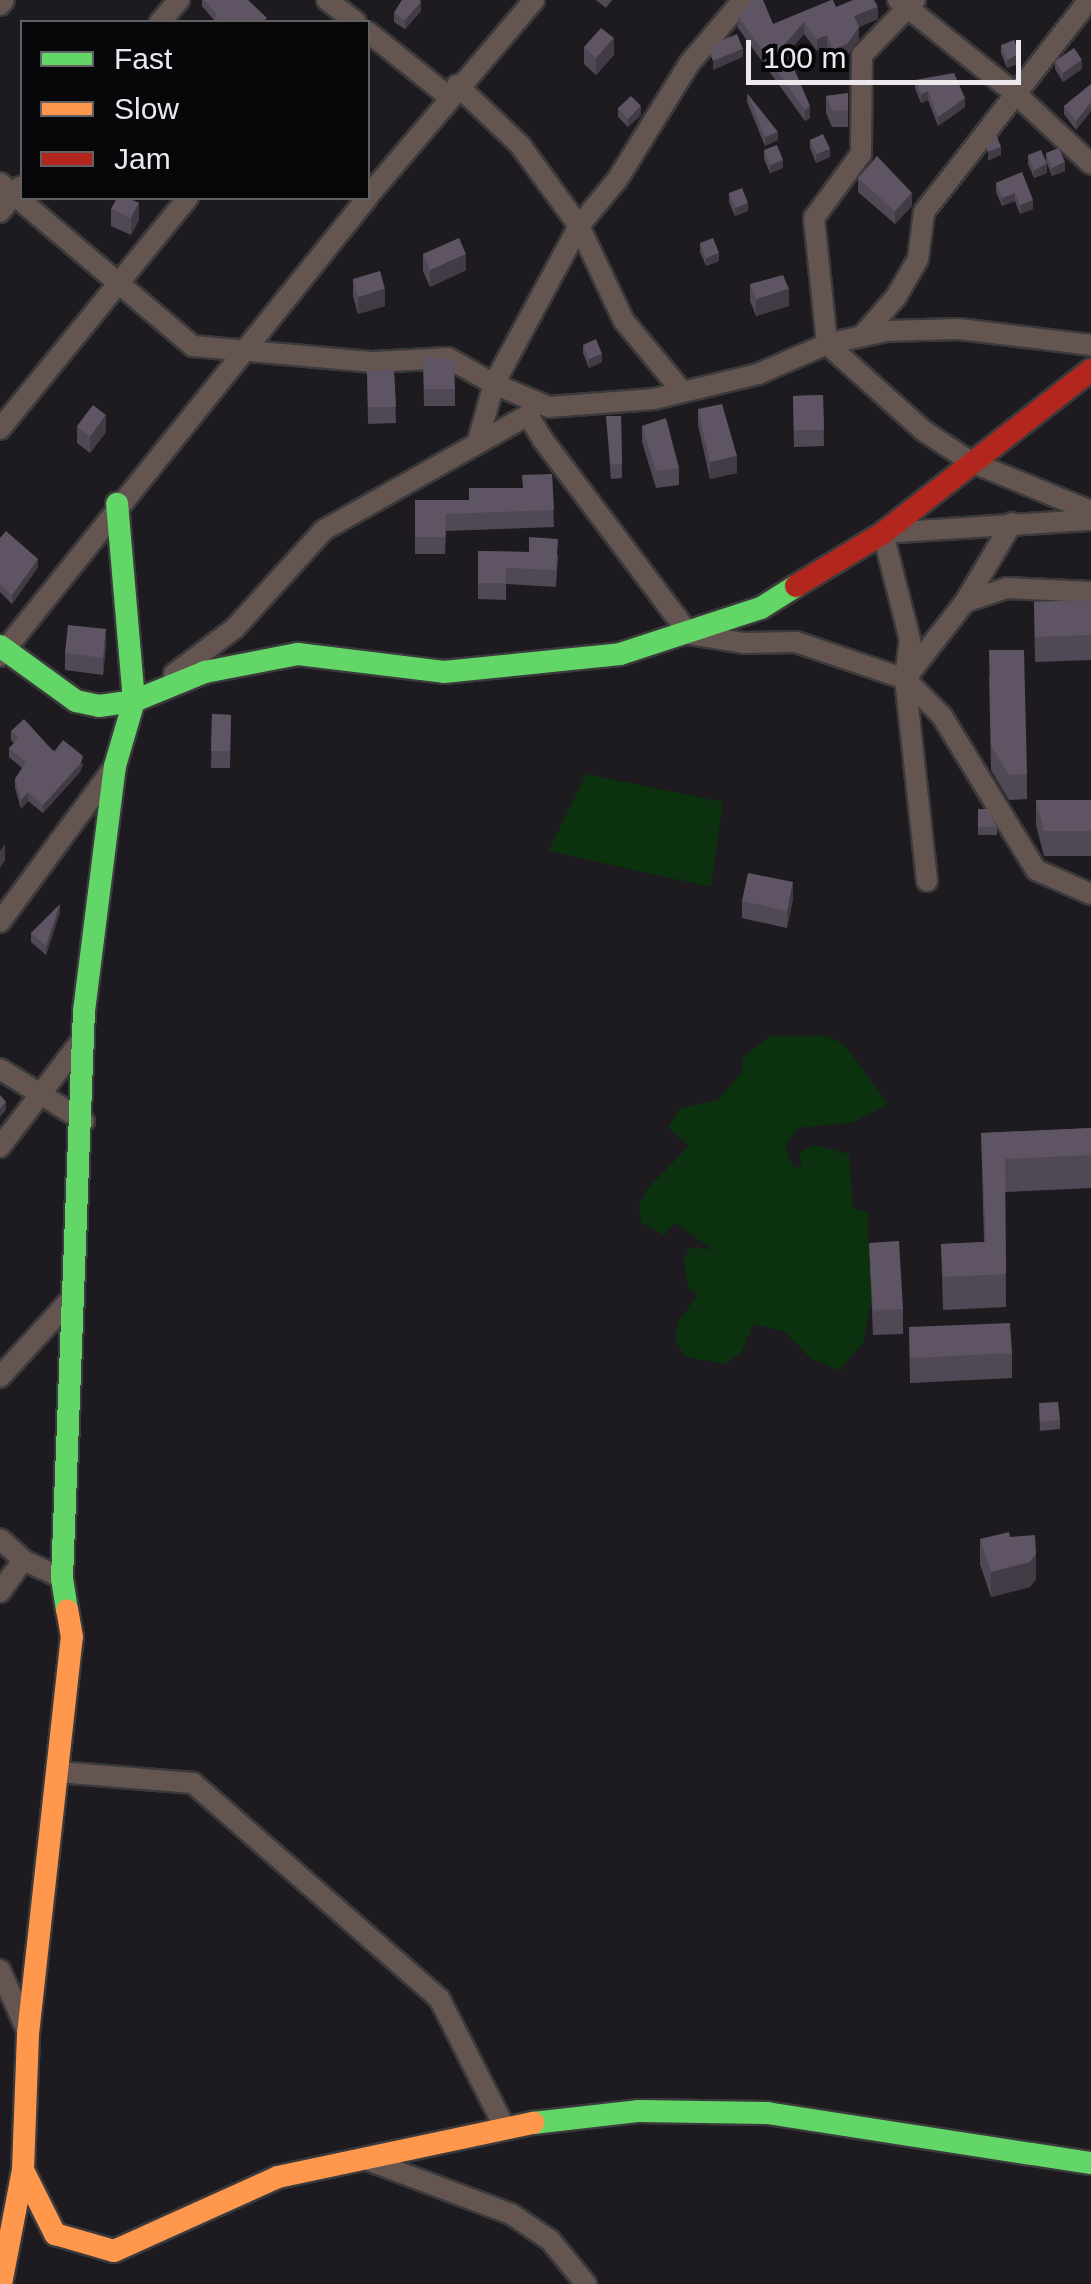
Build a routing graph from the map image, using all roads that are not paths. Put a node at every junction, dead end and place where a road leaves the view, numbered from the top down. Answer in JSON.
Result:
{"nodes":[{"id":1,"x":178,"y":0,"type":"edge"},
{"id":2,"x":534,"y":0,"type":"edge"},
{"id":3,"x":743,"y":0,"type":"edge"},
{"id":4,"x":1089,"y":0,"type":"edge"},
{"id":5,"x":907,"y":3,"type":"edge"},
{"id":6,"x":162,"y":20,"type":"edge"},
{"id":7,"x":370,"y":33,"type":"edge"},
{"id":8,"x":453,"y":91,"type":"junction"},
{"id":9,"x":1017,"y":95,"type":"junction"},
{"id":10,"x":1091,"y":164,"type":"edge"},
{"id":11,"x":9,"y":193,"type":"edge"},
{"id":12,"x":370,"y":193,"type":"edge"},
{"id":13,"x":186,"y":200,"type":"edge"},
{"id":14,"x":365,"y":200,"type":"edge"},
{"id":15,"x":579,"y":226,"type":"junction"},
{"id":16,"x":115,"y":284,"type":"junction"},
{"id":17,"x":862,"y":336,"type":"junction"},
{"id":18,"x":827,"y":344,"type":"junction"},
{"id":19,"x":1091,"y":345,"type":"edge"},
{"id":20,"x":242,"y":352,"type":"junction"},
{"id":21,"x":1091,"y":370,"type":"edge"},
{"id":22,"x":494,"y":384,"type":"junction"},
{"id":23,"x":680,"y":390,"type":"junction"},
{"id":24,"x":532,"y":410,"type":"junction"},
{"id":25,"x":0,"y":429,"type":"edge"},
{"id":26,"x":476,"y":444,"type":"junction"},
{"id":27,"x":971,"y":462,"type":"junction"},
{"id":28,"x":117,"y":504,"type":"junction"},
{"id":29,"x":1091,"y":510,"type":"edge"},
{"id":30,"x":1091,"y":520,"type":"edge"},
{"id":31,"x":1012,"y":523,"type":"junction"},
{"id":32,"x":883,"y":533,"type":"junction"},
{"id":33,"x":1091,"y":592,"type":"edge"},
{"id":34,"x":964,"y":602,"type":"junction"},
{"id":35,"x":689,"y":634,"type":"junction"},
{"id":36,"x":2,"y":650,"type":"edge"},
{"id":37,"x":905,"y":679,"type":"junction"},
{"id":38,"x":134,"y":701,"type":"junction"},
{"id":39,"x":115,"y":766,"type":"junction"},
{"id":40,"x":927,"y":881,"type":"dead end"},
{"id":41,"x":1091,"y":894,"type":"edge"},
{"id":42,"x":0,"y":922,"type":"edge"},
{"id":43,"x":82,"y":1040,"type":"junction"},
{"id":44,"x":0,"y":1068,"type":"edge"},
{"id":45,"x":41,"y":1096,"type":"junction"},
{"id":46,"x":84,"y":1121,"type":"junction"},
{"id":47,"x":0,"y":1146,"type":"edge"},
{"id":48,"x":73,"y":1297,"type":"junction"},
{"id":49,"x":0,"y":1377,"type":"edge"},
{"id":50,"x":0,"y":1540,"type":"edge"},
{"id":51,"x":22,"y":1560,"type":"junction"},
{"id":52,"x":62,"y":1578,"type":"junction"},
{"id":53,"x":0,"y":1592,"type":"edge"},
{"id":54,"x":59,"y":1772,"type":"junction"},
{"id":55,"x":0,"y":1970,"type":"edge"},
{"id":56,"x":28,"y":2034,"type":"junction"},
{"id":57,"x":504,"y":2126,"type":"junction"},
{"id":58,"x":356,"y":2157,"type":"junction"},
{"id":59,"x":1091,"y":2163,"type":"edge"},
{"id":60,"x":23,"y":2170,"type":"junction"},
{"id":61,"x":1,"y":2284,"type":"edge"},
{"id":62,"x":586,"y":2284,"type":"edge"}],
"edges":[{"from":1,"to":6,"type":"street"},
{"from":2,"to":8,"type":"street"},
{"from":3,"to":15,"type":"street"},
{"from":4,"to":9,"type":"street"},
{"from":5,"to":9,"type":"street"},
{"from":5,"to":18,"type":"street"},
{"from":7,"to":8,"type":"street"},
{"from":8,"to":12,"type":"street"},
{"from":8,"to":15,"type":"street"},
{"from":9,"to":10,"type":"street"},
{"from":9,"to":17,"type":"street"},
{"from":11,"to":16,"type":"street"},
{"from":13,"to":16,"type":"street"},
{"from":14,"to":20,"type":"street"},
{"from":15,"to":22,"type":"street"},
{"from":15,"to":23,"type":"street"},
{"from":16,"to":20,"type":"street"},
{"from":16,"to":25,"type":"street"},
{"from":17,"to":18,"type":"street"},
{"from":17,"to":19,"type":"street"},
{"from":18,"to":23,"type":"street"},
{"from":18,"to":27,"type":"street"},
{"from":20,"to":22,"type":"street"},
{"from":20,"to":28,"type":"street"},
{"from":21,"to":27,"type":"street"},
{"from":22,"to":24,"type":"street"},
{"from":22,"to":26,"type":"street"},
{"from":23,"to":24,"type":"street"},
{"from":24,"to":26,"type":"street"},
{"from":24,"to":35,"type":"street"},
{"from":26,"to":38,"type":"street"},
{"from":27,"to":29,"type":"street"},
{"from":27,"to":32,"type":"street"},
{"from":28,"to":36,"type":"street"},
{"from":28,"to":38,"type":"street"},
{"from":30,"to":31,"type":"street"},
{"from":31,"to":32,"type":"street"},
{"from":31,"to":34,"type":"street"},
{"from":32,"to":35,"type":"street"},
{"from":32,"to":37,"type":"street"},
{"from":33,"to":34,"type":"street"},
{"from":34,"to":37,"type":"street"},
{"from":35,"to":37,"type":"street"},
{"from":35,"to":38,"type":"street"},
{"from":36,"to":38,"type":"street"},
{"from":37,"to":40,"type":"street"},
{"from":37,"to":41,"type":"street"},
{"from":38,"to":39,"type":"street"},
{"from":39,"to":42,"type":"street"},
{"from":39,"to":43,"type":"street"},
{"from":43,"to":45,"type":"street"},
{"from":43,"to":46,"type":"street"},
{"from":44,"to":45,"type":"street"},
{"from":45,"to":46,"type":"street"},
{"from":45,"to":47,"type":"street"},
{"from":46,"to":48,"type":"street"},
{"from":48,"to":49,"type":"street"},
{"from":48,"to":52,"type":"street"},
{"from":50,"to":51,"type":"street"},
{"from":51,"to":52,"type":"street"},
{"from":51,"to":53,"type":"street"},
{"from":52,"to":54,"type":"street"},
{"from":54,"to":56,"type":"street"},
{"from":54,"to":57,"type":"street"},
{"from":55,"to":56,"type":"street"},
{"from":56,"to":60,"type":"street"},
{"from":57,"to":58,"type":"street"},
{"from":57,"to":59,"type":"street"},
{"from":58,"to":60,"type":"street"},
{"from":58,"to":62,"type":"street"},
{"from":60,"to":61,"type":"street"}]}
